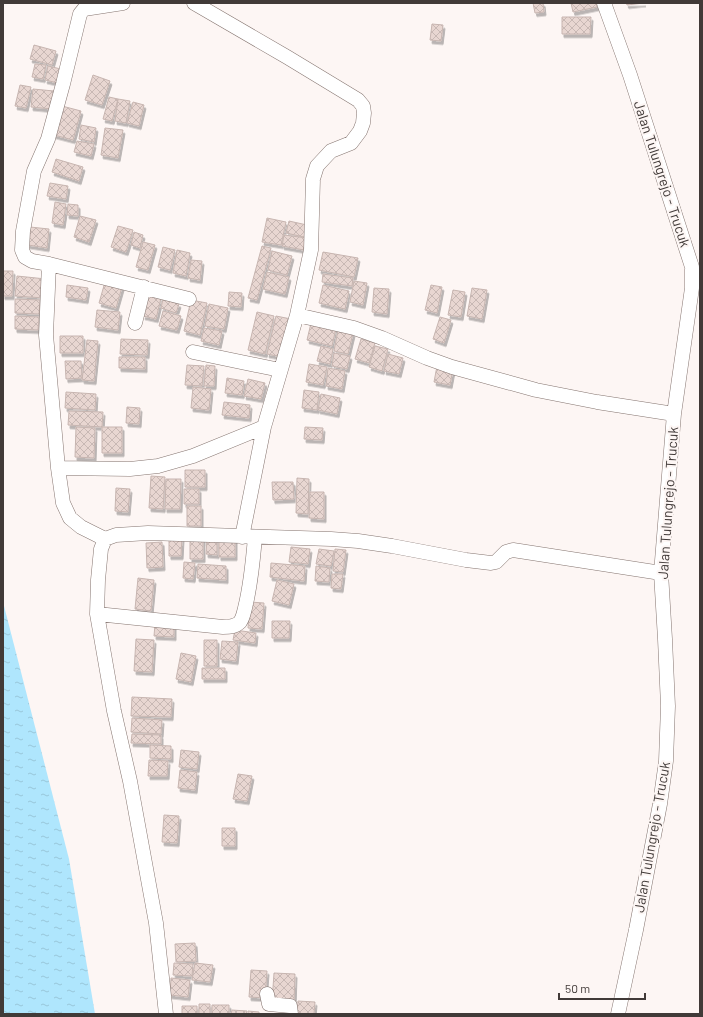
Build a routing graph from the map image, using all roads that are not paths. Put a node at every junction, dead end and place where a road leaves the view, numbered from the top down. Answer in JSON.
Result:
{"nodes":[{"id":1,"x":123,"y":3,"type":"edge"},
{"id":2,"x":194,"y":3,"type":"edge"},
{"id":3,"x":604,"y":3,"type":"edge"},
{"id":4,"x":49,"y":264,"type":"junction"},
{"id":5,"x":144,"y":287,"type":"junction"},
{"id":6,"x":189,"y":299,"type":"dead end"},
{"id":7,"x":297,"y":315,"type":"junction"},
{"id":8,"x":135,"y":323,"type":"dead end"},
{"id":9,"x":193,"y":352,"type":"dead end"},
{"id":10,"x":280,"y":370,"type":"junction"},
{"id":11,"x":674,"y":414,"type":"junction"},
{"id":12,"x":264,"y":427,"type":"junction"},
{"id":13,"x":58,"y":468,"type":"junction"},
{"id":14,"x":249,"y":537,"type":"junction"},
{"id":15,"x":105,"y":539,"type":"junction"},
{"id":16,"x":661,"y":573,"type":"junction"},
{"id":17,"x":97,"y":614,"type":"junction"},
{"id":18,"x":267,"y":994,"type":"dead end"},
{"id":19,"x":166,"y":1014,"type":"edge"},
{"id":20,"x":292,"y":1014,"type":"edge"},
{"id":21,"x":618,"y":1014,"type":"edge"}],
"edges":[{"from":1,"to":4,"type":"street"},
{"from":2,"to":7,"type":"street"},
{"from":3,"to":11,"type":"street","name":"Jalan Tulungrejo - Trucuk"},
{"from":4,"to":5,"type":"street"},
{"from":4,"to":13,"type":"street"},
{"from":5,"to":6,"type":"street"},
{"from":5,"to":8,"type":"street"},
{"from":7,"to":10,"type":"street"},
{"from":7,"to":11,"type":"street"},
{"from":9,"to":10,"type":"street"},
{"from":10,"to":12,"type":"street"},
{"from":11,"to":16,"type":"street","name":"Jalan Tulungrejo - Trucuk"},
{"from":12,"to":13,"type":"street"},
{"from":12,"to":14,"type":"street"},
{"from":13,"to":15,"type":"street"},
{"from":14,"to":15,"type":"street"},
{"from":14,"to":16,"type":"street"},
{"from":14,"to":17,"type":"street"},
{"from":15,"to":17,"type":"street"},
{"from":16,"to":21,"type":"street","name":"Jalan Tulungrejo - Trucuk"},
{"from":17,"to":19,"type":"street"},
{"from":18,"to":20,"type":"street"}]}
